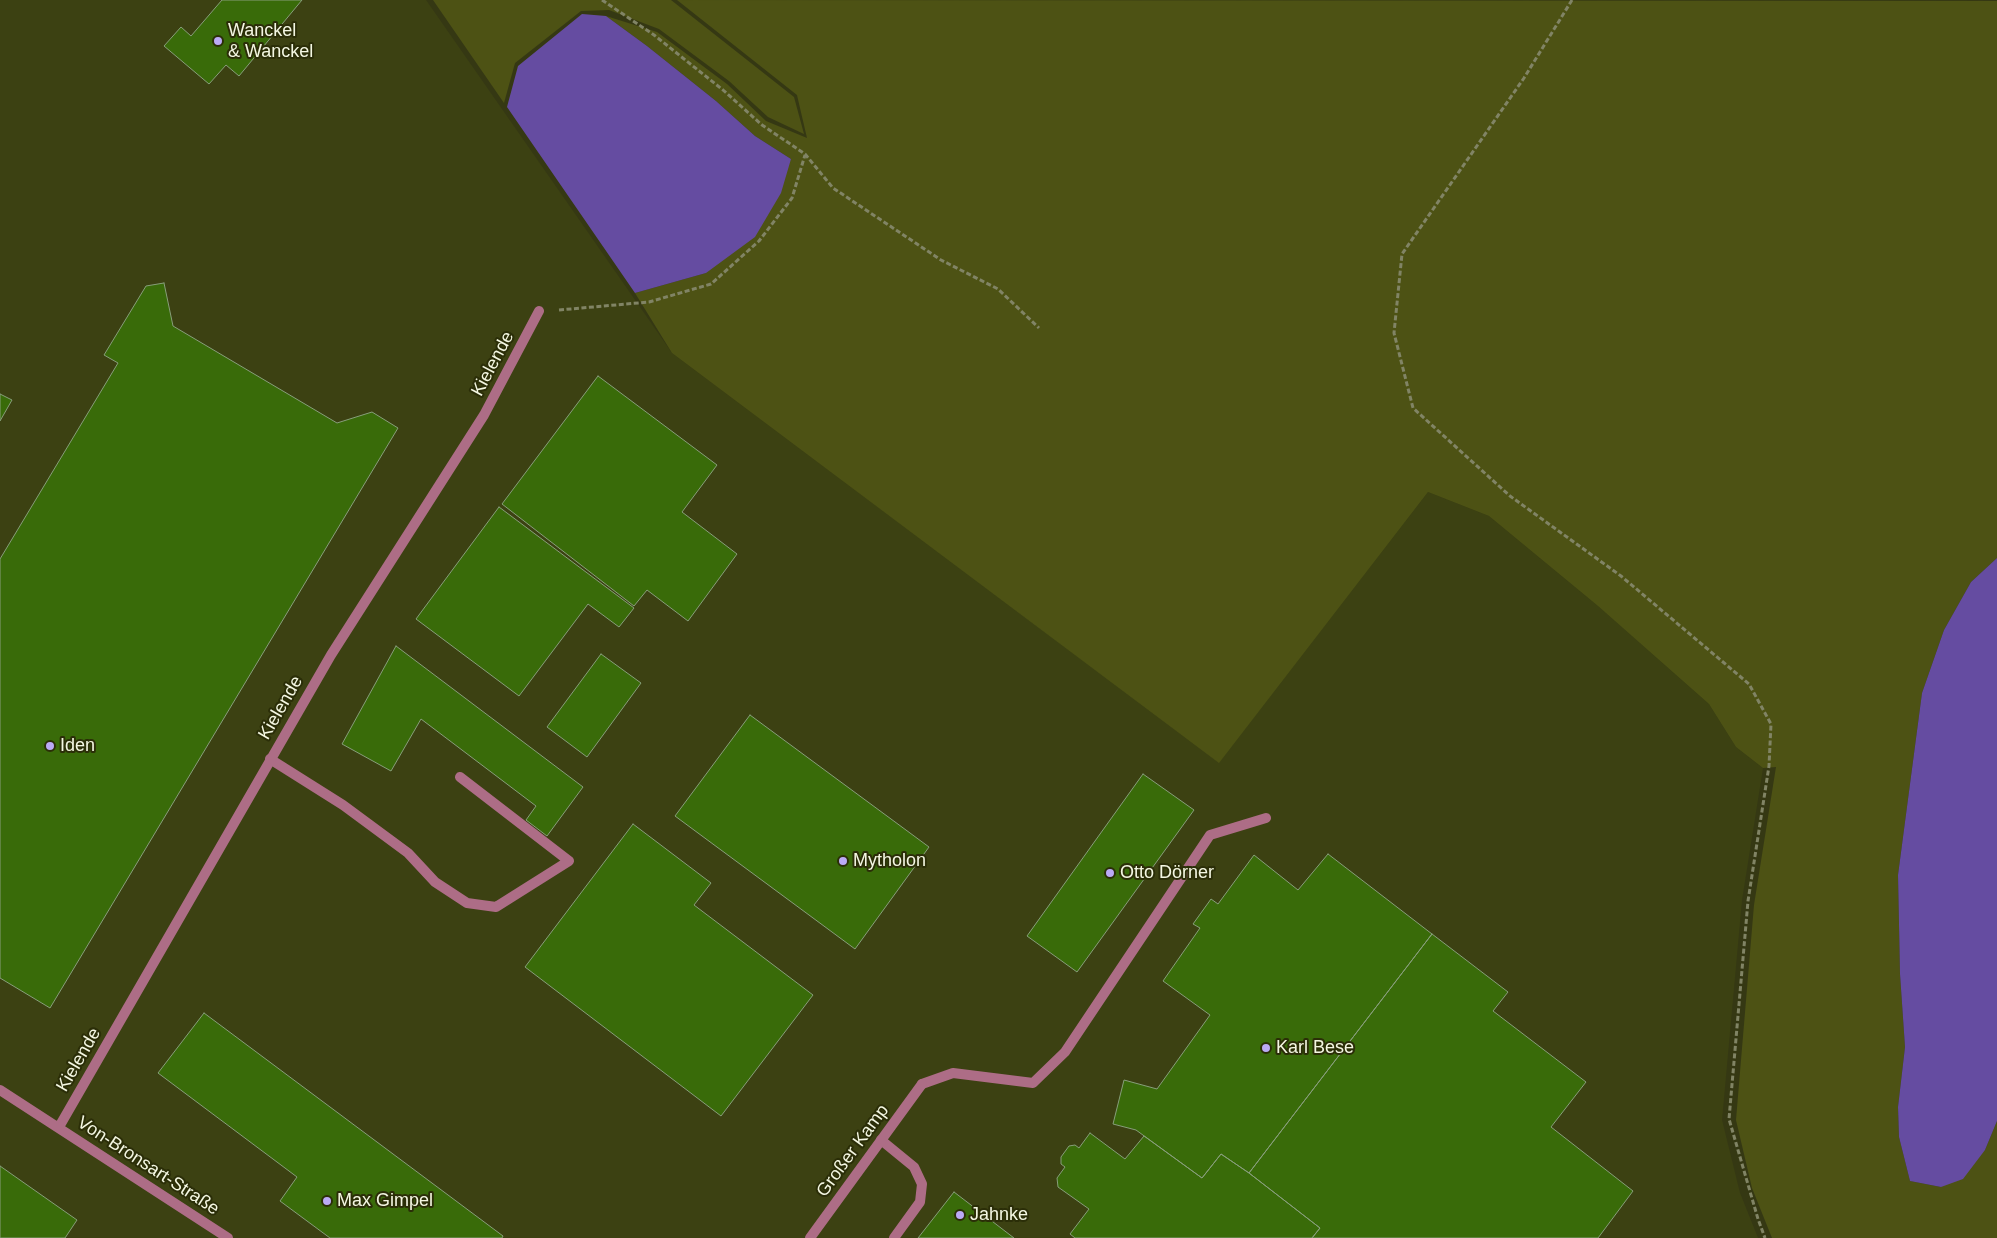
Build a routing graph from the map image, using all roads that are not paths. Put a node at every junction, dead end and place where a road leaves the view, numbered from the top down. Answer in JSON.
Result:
{"nodes":[{"id":1,"x":538,"y":311,"type":"road end"},
{"id":2,"x":270,"y":760,"type":"junction"},
{"id":3,"x":460,"y":777,"type":"dead end"},
{"id":4,"x":1266,"y":818,"type":"dead end"},
{"id":5,"x":0,"y":1090,"type":"edge"},
{"id":6,"x":59,"y":1128,"type":"junction"},
{"id":7,"x":881,"y":1140,"type":"junction"},
{"id":8,"x":228,"y":1238,"type":"edge"},
{"id":9,"x":810,"y":1238,"type":"edge"},
{"id":10,"x":894,"y":1238,"type":"edge"}],
"edges":[{"from":1,"to":2,"type":"street","name":"Kielende"},
{"from":2,"to":3,"type":"street"},
{"from":2,"to":6,"type":"street","name":"Kielende"},
{"from":4,"to":7,"type":"street","name":"Großer Kamp"},
{"from":5,"to":6,"type":"street","name":"Von-Bronsart-Straße"},
{"from":6,"to":8,"type":"street","name":"Von-Bronsart-Straße"},
{"from":7,"to":9,"type":"street","name":"Großer Kamp"},
{"from":7,"to":10,"type":"street"}]}
